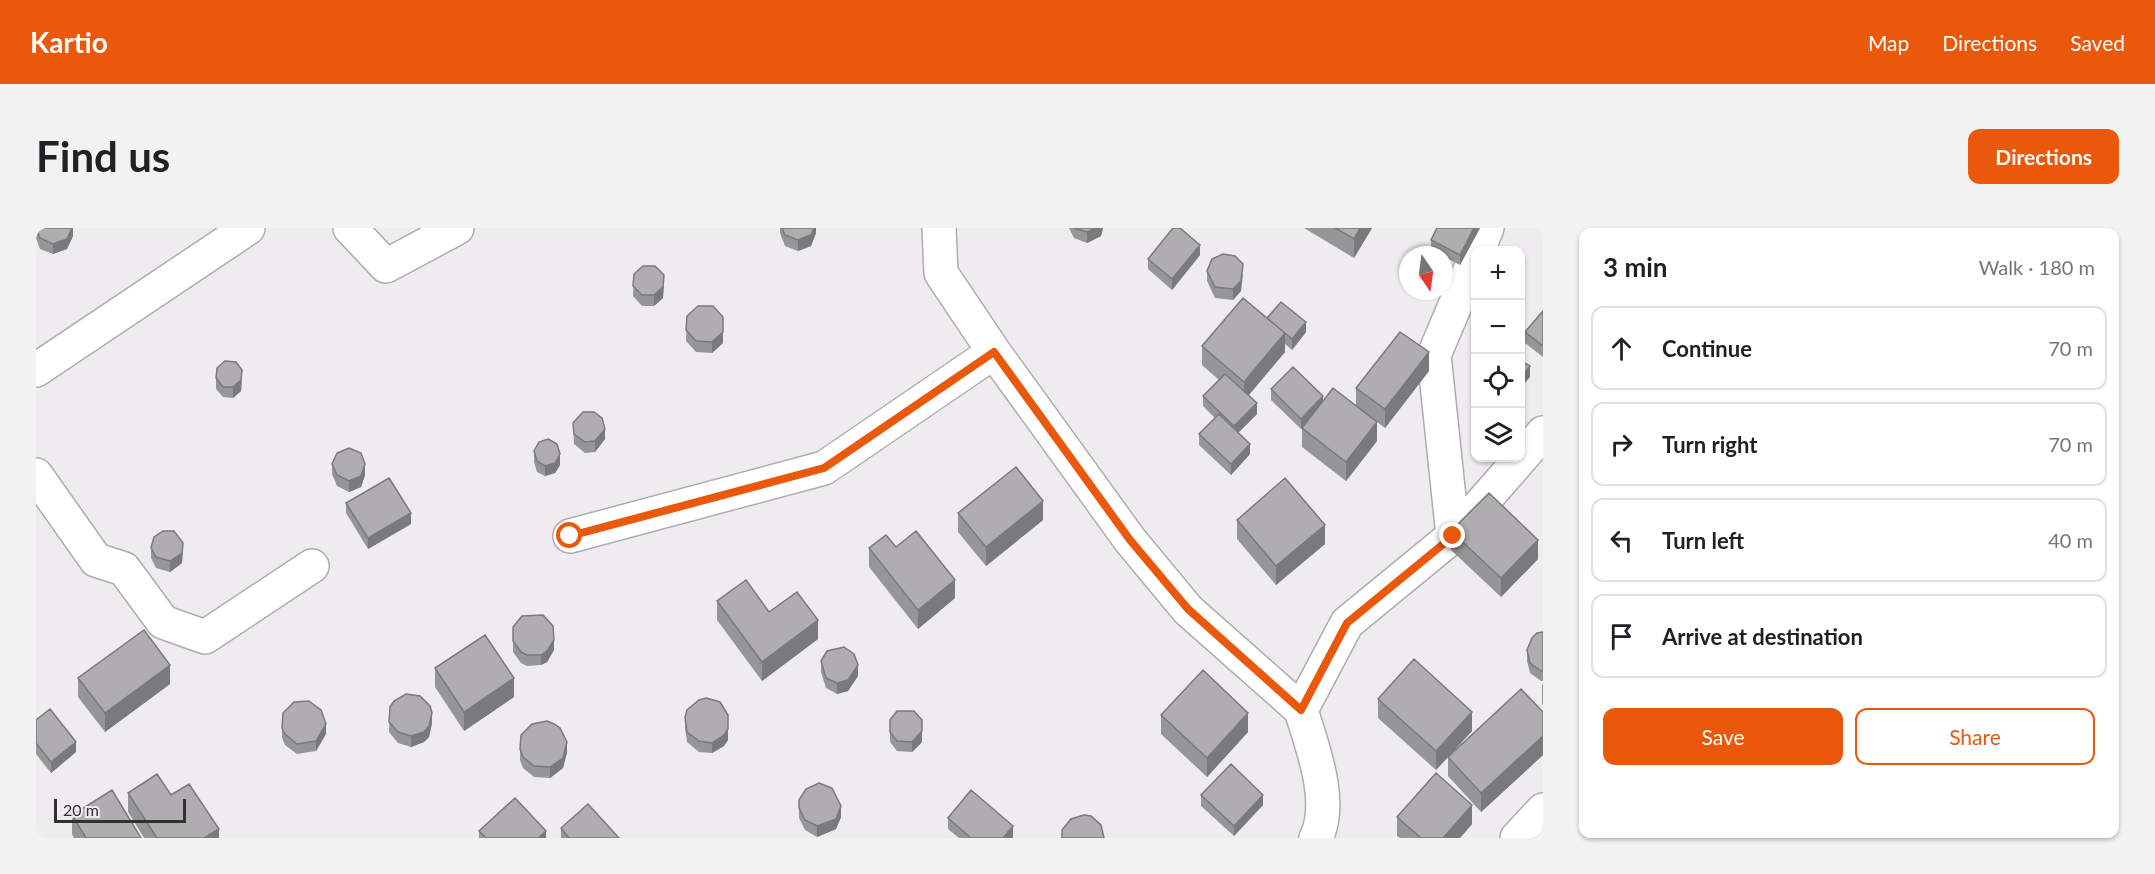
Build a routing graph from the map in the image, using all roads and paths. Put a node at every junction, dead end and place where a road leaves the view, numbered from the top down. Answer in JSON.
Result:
{"nodes":[{"id":1,"x":248,"y":228,"type":"edge"},
{"id":2,"x":350,"y":228,"type":"edge"},
{"id":3,"x":457,"y":228,"type":"edge"},
{"id":4,"x":939,"y":228,"type":"edge"},
{"id":5,"x":1487,"y":228,"type":"edge"},
{"id":6,"x":1480,"y":246,"type":"edge"},
{"id":7,"x":1471,"y":268,"type":"edge"},
{"id":8,"x":994,"y":352,"type":"junction"},
{"id":9,"x":36,"y":370,"type":"edge"},
{"id":10,"x":1543,"y":434,"type":"edge"},
{"id":11,"x":36,"y":475,"type":"edge"},
{"id":12,"x":570,"y":536,"type":"dead end"},
{"id":13,"x":1453,"y":536,"type":"junction"},
{"id":14,"x":312,"y":566,"type":"dead end"},
{"id":15,"x":1301,"y":710,"type":"junction"},
{"id":16,"x":1543,"y":810,"type":"edge"},
{"id":17,"x":1316,"y":838,"type":"edge"},
{"id":18,"x":1517,"y":838,"type":"edge"}],
"edges":[{"from":1,"to":9,"type":"street"},
{"from":2,"to":3,"type":"street"},
{"from":4,"to":8,"type":"street"},
{"from":5,"to":6,"type":"street"},
{"from":7,"to":13,"type":"street"},
{"from":8,"to":12,"type":"street"},
{"from":8,"to":15,"type":"street"},
{"from":10,"to":13,"type":"street"},
{"from":11,"to":14,"type":"street"},
{"from":13,"to":15,"type":"street"},
{"from":15,"to":17,"type":"street"},
{"from":16,"to":18,"type":"street"}]}
